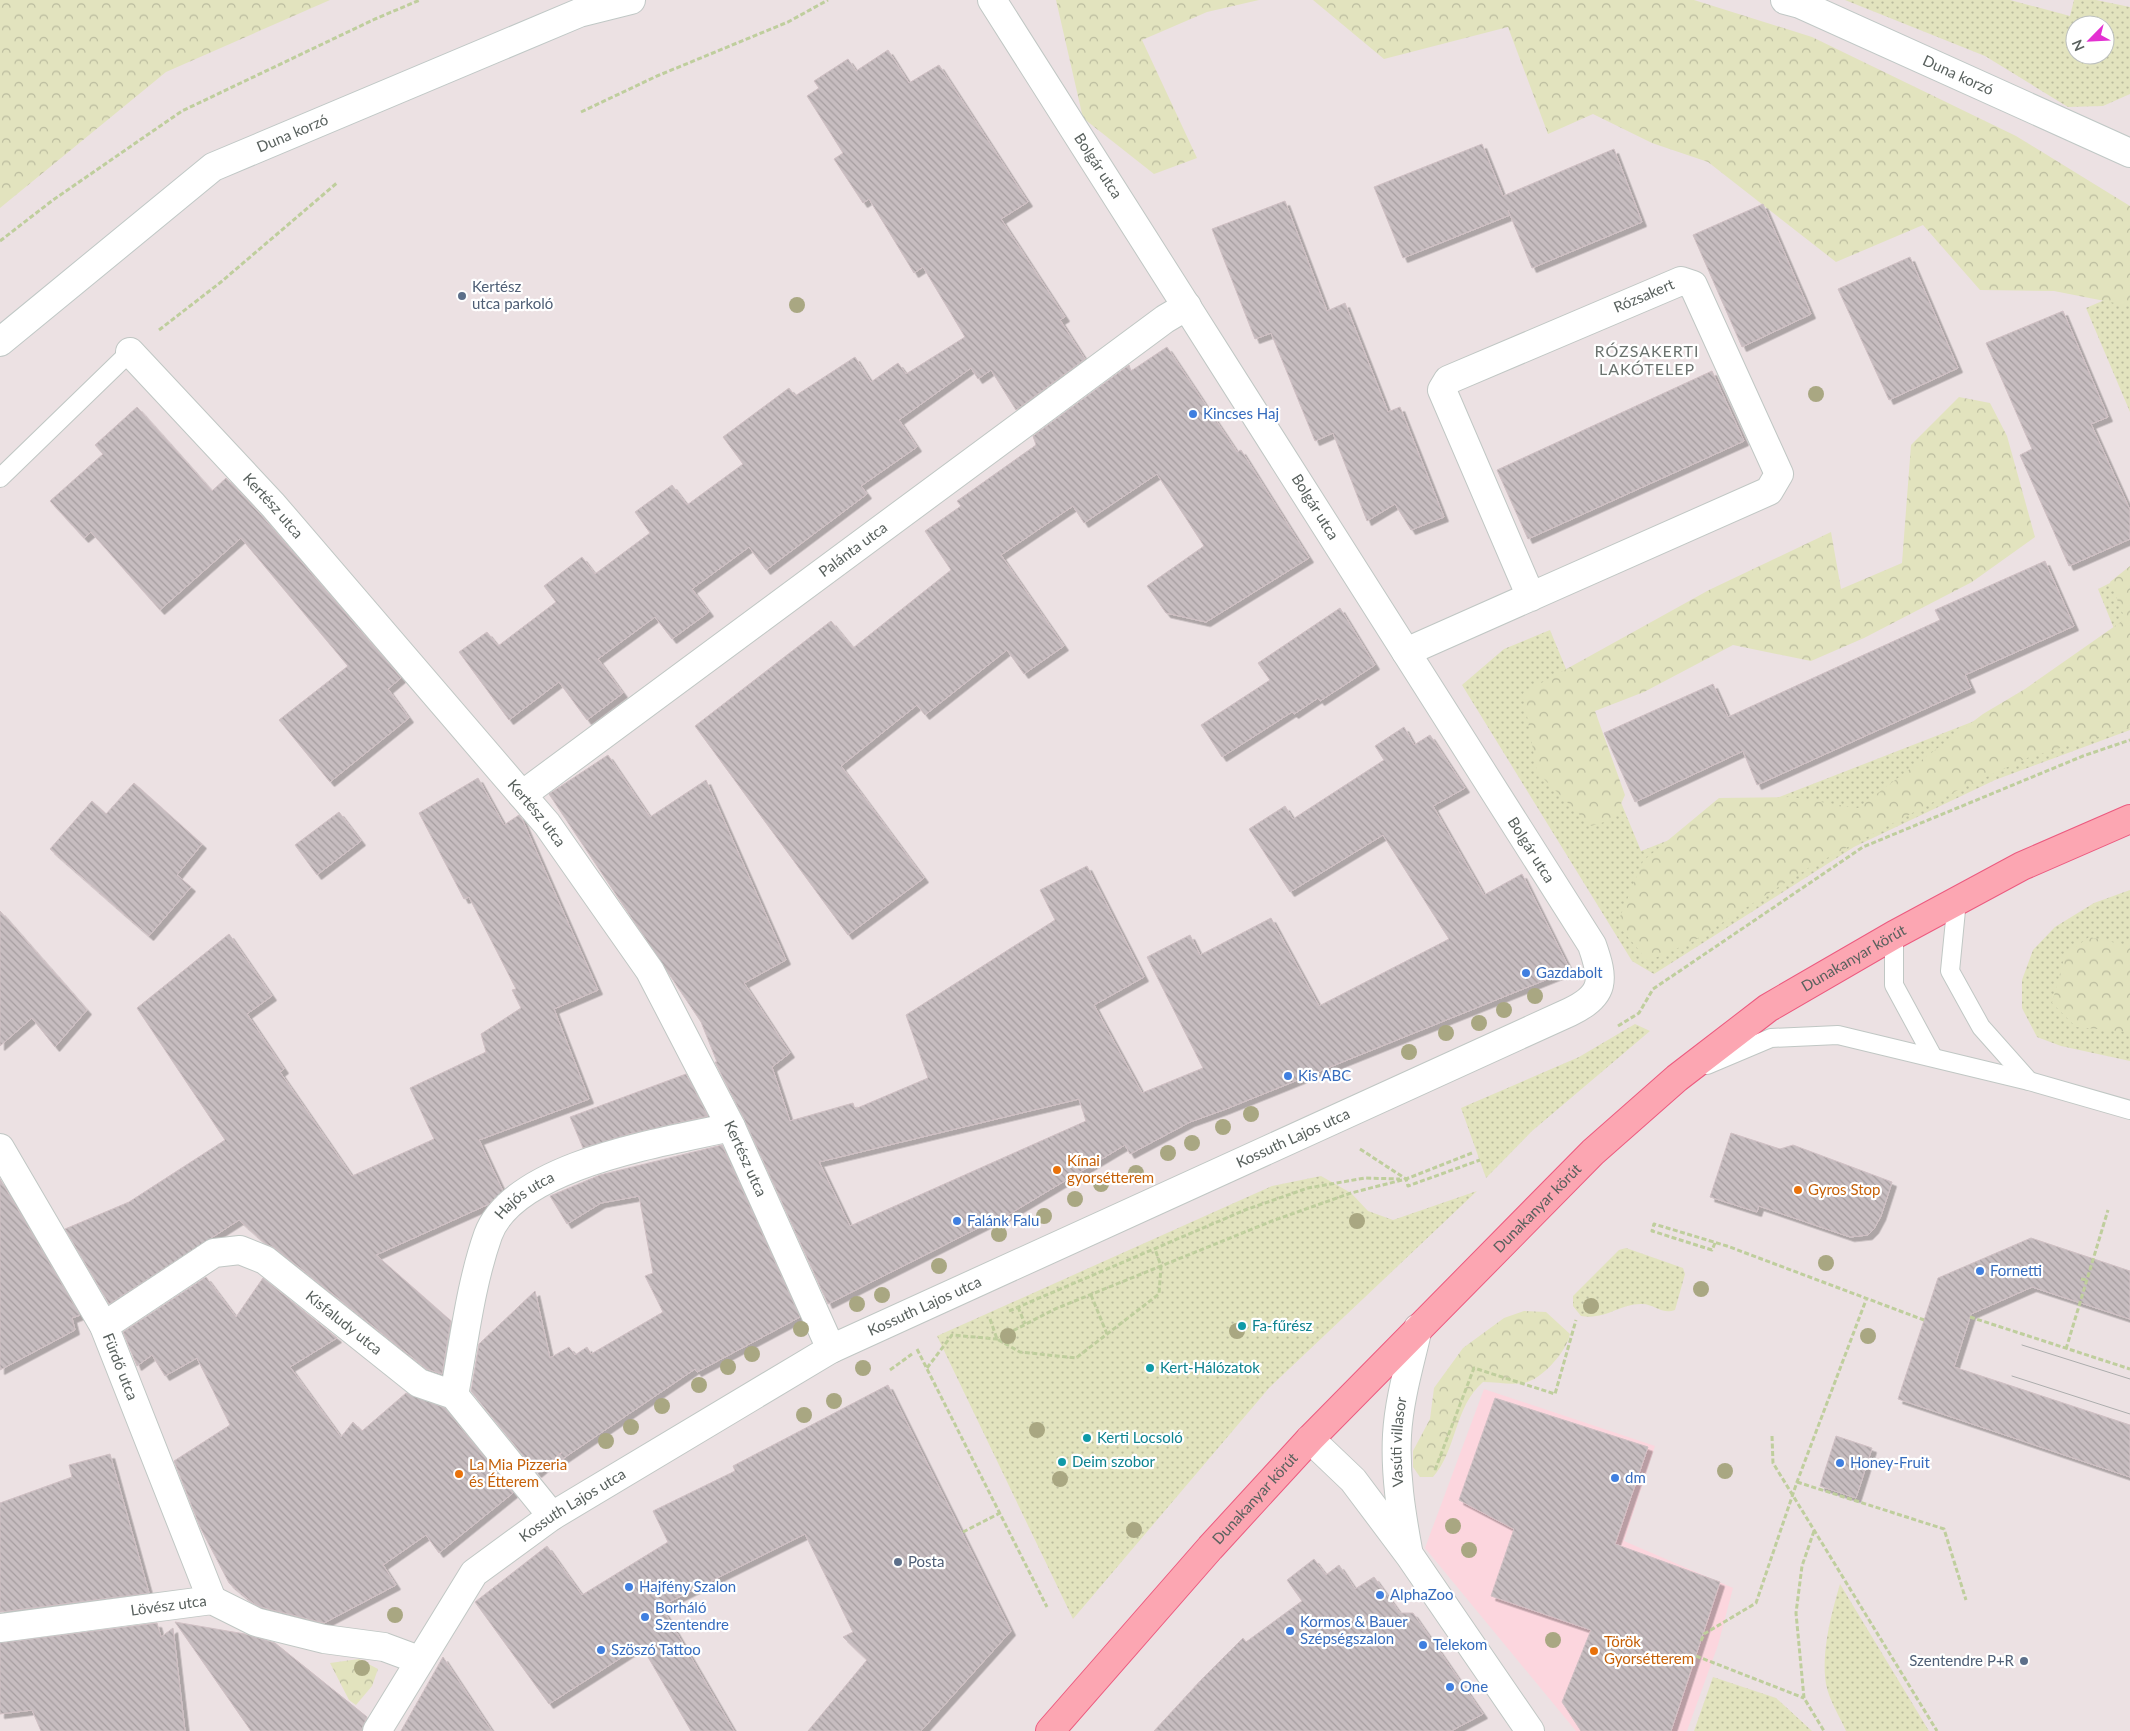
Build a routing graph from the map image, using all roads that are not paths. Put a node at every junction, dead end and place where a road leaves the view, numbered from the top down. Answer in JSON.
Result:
{"nodes":[{"id":1,"x":631,"y":0,"type":"edge"},
{"id":2,"x":992,"y":0,"type":"edge"},
{"id":3,"x":1785,"y":0,"type":"edge"},
{"id":4,"x":2130,"y":153,"type":"edge"},
{"id":5,"x":1187,"y":306,"type":"junction"},
{"id":6,"x":0,"y":342,"type":"edge"},
{"id":7,"x":130,"y":352,"type":"joint"},
{"id":8,"x":0,"y":478,"type":"edge"},
{"id":9,"x":1531,"y":597,"type":"junction"},
{"id":10,"x":1406,"y":652,"type":"junction"},
{"id":11,"x":522,"y":795,"type":"junction"},
{"id":12,"x":2130,"y":819,"type":"edge"},
{"id":13,"x":1957,"y":900,"type":"junction"},
{"id":14,"x":1894,"y":934,"type":"junction"},
{"id":15,"x":1570,"y":1012,"type":"joint"},
{"id":16,"x":1933,"y":1057,"type":"junction"},
{"id":17,"x":1676,"y":1078,"type":"junction"},
{"id":18,"x":2029,"y":1081,"type":"junction"},
{"id":19,"x":2130,"y":1110,"type":"edge"},
{"id":20,"x":731,"y":1127,"type":"junction"},
{"id":21,"x":0,"y":1148,"type":"edge"},
{"id":22,"x":104,"y":1326,"type":"junction"},
{"id":23,"x":1418,"y":1328,"type":"junction"},
{"id":24,"x":831,"y":1349,"type":"junction"},
{"id":25,"x":454,"y":1396,"type":"junction"},
{"id":26,"x":1310,"y":1439,"type":"junction"},
{"id":27,"x":552,"y":1516,"type":"junction"},
{"id":28,"x":1410,"y":1556,"type":"junction"},
{"id":29,"x":212,"y":1600,"type":"junction"},
{"id":30,"x":0,"y":1628,"type":"edge"},
{"id":31,"x":419,"y":1660,"type":"junction"},
{"id":32,"x":377,"y":1731,"type":"edge"},
{"id":33,"x":1050,"y":1731,"type":"edge"},
{"id":34,"x":1530,"y":1731,"type":"edge"}],
"edges":[{"from":1,"to":6,"type":"street","name":"Duna korzó"},
{"from":2,"to":5,"type":"street","name":"Bolgár utca"},
{"from":3,"to":4,"type":"street","name":"Duna korzó"},
{"from":5,"to":10,"type":"street","name":"Bolgár utca"},
{"from":5,"to":11,"type":"street","name":"Palánta utca"},
{"from":7,"to":8,"type":"lane"},
{"from":7,"to":11,"type":"street","name":"Kertész utca"},
{"from":9,"to":9,"type":"street","name":"Rózsakert"},
{"from":9,"to":10,"type":"street","name":"Rózsakert"},
{"from":10,"to":15,"type":"street","name":"Bolgár utca"},
{"from":11,"to":20,"type":"street","name":"Kertész utca"},
{"from":12,"to":13,"type":"main road","name":"Dunakanyar körút"},
{"from":13,"to":14,"type":"main road","name":"Dunakanyar körút"},
{"from":13,"to":18,"type":"lane"},
{"from":14,"to":16,"type":"lane"},
{"from":14,"to":17,"type":"main road","name":"Dunakanyar körút"},
{"from":15,"to":24,"type":"street","name":"Kossuth Lajos utca"},
{"from":16,"to":17,"type":"lane"},
{"from":16,"to":18,"type":"lane"},
{"from":17,"to":23,"type":"main road","name":"Dunakanyar körút"},
{"from":18,"to":19,"type":"lane"},
{"from":20,"to":24,"type":"street","name":"Kertész utca"},
{"from":20,"to":25,"type":"street","name":"Hajós utca"},
{"from":21,"to":22,"type":"street","name":"Fürdő utca"},
{"from":22,"to":25,"type":"street","name":"Kisfaludy utca"},
{"from":22,"to":29,"type":"street","name":"Fürdő utca"},
{"from":23,"to":26,"type":"main road","name":"Dunakanyar körút"},
{"from":23,"to":28,"type":"street","name":"Vasúti villasor"},
{"from":24,"to":27,"type":"street","name":"Kossuth Lajos utca"},
{"from":25,"to":27,"type":"street","name":"Kisfaludy utca"},
{"from":26,"to":28,"type":"street","name":"Vasúti villasor"},
{"from":26,"to":33,"type":"main road","name":"Dunakanyar körút"},
{"from":27,"to":31,"type":"street","name":"Kossuth Lajos utca"},
{"from":28,"to":34,"type":"street","name":"Vasúti villasor"},
{"from":29,"to":30,"type":"street","name":"Lövész utca"},
{"from":29,"to":31,"type":"street","name":"Lövész utca"},
{"from":31,"to":32,"type":"street","name":"Kossuth Lajos utca"}]}
